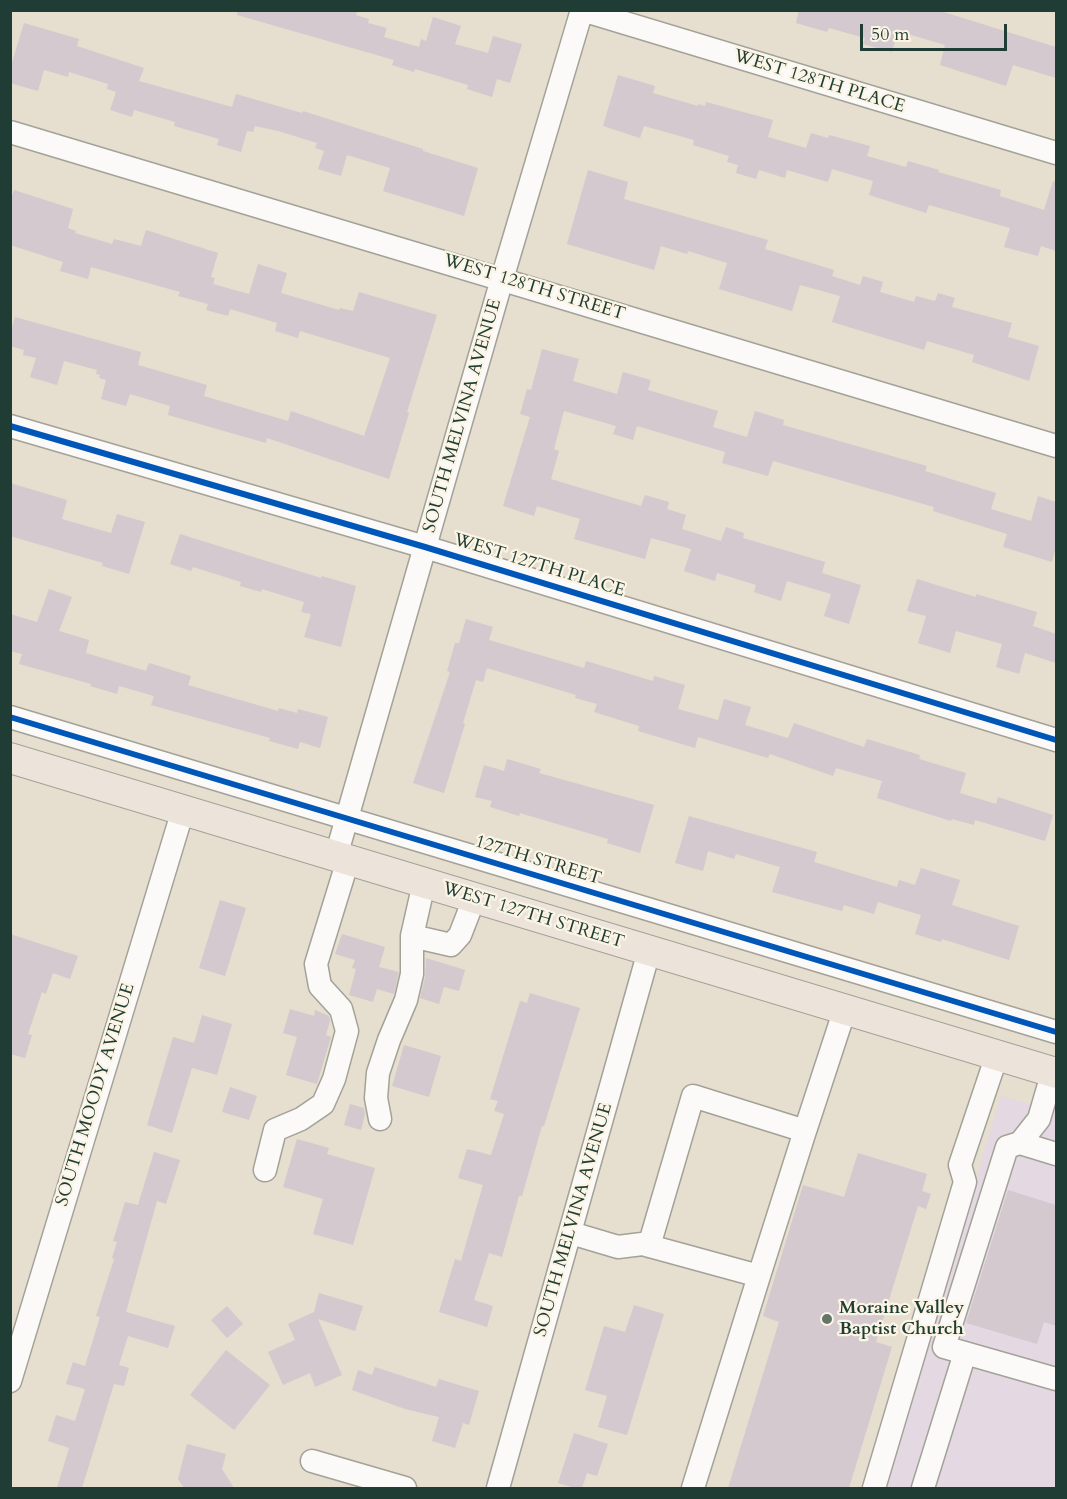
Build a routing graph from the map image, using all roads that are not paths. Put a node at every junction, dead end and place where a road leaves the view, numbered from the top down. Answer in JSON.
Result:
{"nodes":[{"id":1,"x":582,"y":11,"type":"edge"},
{"id":2,"x":10,"y":132,"type":"edge"},
{"id":3,"x":1056,"y":153,"type":"edge"},
{"id":4,"x":502,"y":279,"type":"junction"},
{"id":5,"x":10,"y":426,"type":"edge"},
{"id":6,"x":1056,"y":446,"type":"edge"},
{"id":7,"x":425,"y":547,"type":"junction"},
{"id":8,"x":10,"y":717,"type":"edge"},
{"id":9,"x":1056,"y":740,"type":"edge"},
{"id":10,"x":10,"y":758,"type":"edge"},
{"id":11,"x":183,"y":810,"type":"junction"},
{"id":12,"x":347,"y":819,"type":"junction"},
{"id":13,"x":342,"y":858,"type":"junction"},
{"id":14,"x":424,"y":883,"type":"junction"},
{"id":15,"x":474,"y":899,"type":"junction"},
{"id":16,"x":412,"y":936,"type":"junction"},
{"id":17,"x":650,"y":951,"type":"junction"},
{"id":18,"x":845,"y":1009,"type":"junction"},
{"id":19,"x":1056,"y":1032,"type":"edge"},
{"id":20,"x":997,"y":1055,"type":"junction"},
{"id":21,"x":1055,"y":1072,"type":"edge"},
{"id":22,"x":380,"y":1119,"type":"dead end"},
{"id":23,"x":805,"y":1131,"type":"junction"},
{"id":24,"x":1020,"y":1143,"type":"junction"},
{"id":25,"x":1056,"y":1154,"type":"edge"},
{"id":26,"x":265,"y":1170,"type":"dead end"},
{"id":27,"x":571,"y":1233,"type":"junction"},
{"id":28,"x":649,"y":1246,"type":"junction"},
{"id":29,"x":759,"y":1276,"type":"junction"},
{"id":30,"x":965,"y":1353,"type":"junction"},
{"id":31,"x":1056,"y":1379,"type":"edge"},
{"id":32,"x":10,"y":1381,"type":"edge"},
{"id":33,"x":312,"y":1461,"type":"dead end"},
{"id":34,"x":405,"y":1488,"type":"edge"},
{"id":35,"x":498,"y":1488,"type":"edge"},
{"id":36,"x":693,"y":1488,"type":"edge"},
{"id":37,"x":874,"y":1488,"type":"edge"},
{"id":38,"x":923,"y":1488,"type":"edge"}],
"edges":[{"from":1,"to":3,"type":"street","name":"WEST 128TH PLACE"},
{"from":1,"to":4,"type":"street","name":"SOUTH MELVINA AVENUE"},
{"from":2,"to":4,"type":"street","name":"WEST 128TH STREET"},
{"from":4,"to":6,"type":"street","name":"WEST 128TH STREET"},
{"from":4,"to":7,"type":"street","name":"SOUTH MELVINA AVENUE"},
{"from":5,"to":7,"type":"street","name":"WEST 127TH PLACE"},
{"from":7,"to":9,"type":"street","name":"WEST 127TH PLACE"},
{"from":7,"to":12,"type":"street","name":"SOUTH MELVINA AVENUE"},
{"from":8,"to":12,"type":"street","name":"127TH STREET"},
{"from":10,"to":11,"type":"main road","name":"WEST 127TH STREET"},
{"from":11,"to":13,"type":"main road","name":"WEST 127TH STREET"},
{"from":11,"to":32,"type":"street","name":"SOUTH MOODY AVENUE"},
{"from":12,"to":13,"type":"street","name":"SOUTH MELVINA AVENUE"},
{"from":12,"to":19,"type":"street","name":"127TH STREET"},
{"from":13,"to":14,"type":"main road","name":"WEST 127TH STREET"},
{"from":13,"to":26,"type":"street","name":"SOUTH MELVINA AVENUE"},
{"from":14,"to":15,"type":"main road","name":"WEST 127TH STREET"},
{"from":14,"to":16,"type":"street"},
{"from":15,"to":16,"type":"street"},
{"from":15,"to":17,"type":"main road","name":"WEST 127TH STREET"},
{"from":16,"to":22,"type":"street"},
{"from":17,"to":18,"type":"main road","name":"WEST 127TH STREET"},
{"from":17,"to":27,"type":"street","name":"SOUTH MELVINA AVENUE"},
{"from":18,"to":20,"type":"main road","name":"WEST 127TH STREET"},
{"from":18,"to":23,"type":"street"},
{"from":20,"to":21,"type":"main road","name":"WEST 127TH STREET"},
{"from":20,"to":37,"type":"street"},
{"from":21,"to":24,"type":"street"},
{"from":23,"to":28,"type":"street"},
{"from":23,"to":29,"type":"street"},
{"from":24,"to":25,"type":"street"},
{"from":24,"to":30,"type":"street"},
{"from":27,"to":28,"type":"street"},
{"from":27,"to":35,"type":"street","name":"SOUTH MELVINA AVENUE"},
{"from":28,"to":29,"type":"street"},
{"from":29,"to":36,"type":"street"},
{"from":30,"to":31,"type":"street"},
{"from":30,"to":38,"type":"street"},
{"from":33,"to":34,"type":"street"}]}
